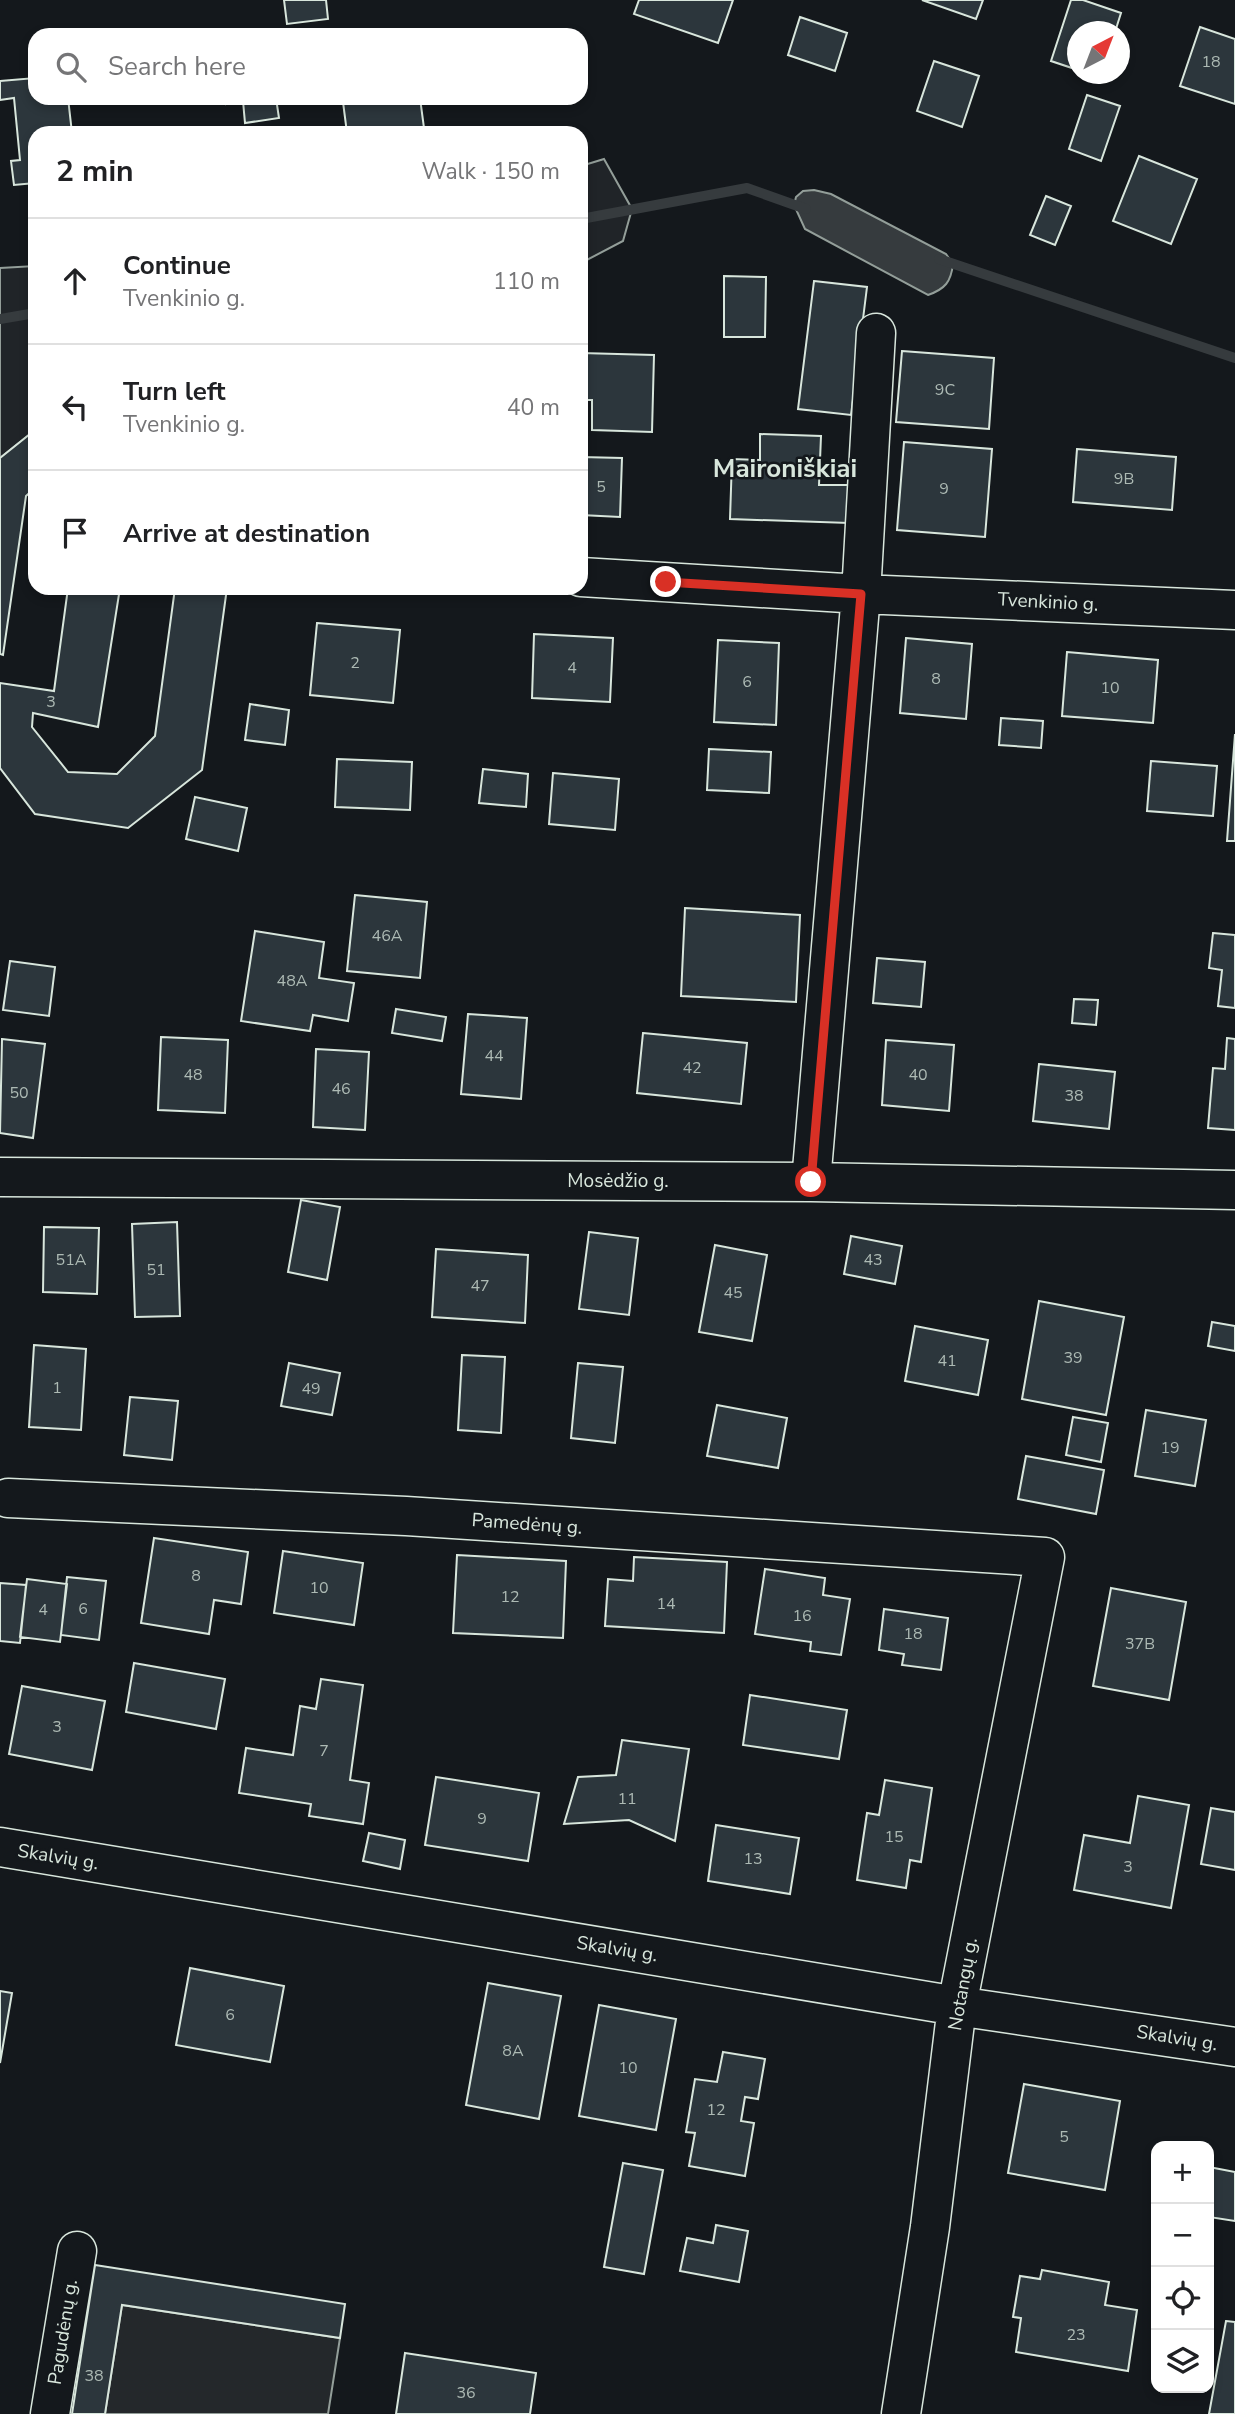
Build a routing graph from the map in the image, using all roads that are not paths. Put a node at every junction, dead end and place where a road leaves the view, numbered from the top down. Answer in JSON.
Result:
{"nodes":[{"id":1,"x":876,"y":333,"type":"dead end"},
{"id":2,"x":588,"y":577,"type":"edge"},
{"id":3,"x":861,"y":594,"type":"junction"},
{"id":4,"x":1235,"y":610,"type":"edge"},
{"id":5,"x":0,"y":1177,"type":"edge"},
{"id":6,"x":811,"y":1182,"type":"junction"},
{"id":7,"x":1235,"y":1190,"type":"edge"},
{"id":8,"x":8,"y":1498,"type":"dead end"},
{"id":9,"x":1045,"y":1557,"type":"joint"},
{"id":10,"x":0,"y":1847,"type":"edge"},
{"id":11,"x":957,"y":2006,"type":"junction"},
{"id":12,"x":1235,"y":2047,"type":"edge"},
{"id":13,"x":77,"y":2251,"type":"dead end"},
{"id":14,"x":50,"y":2414,"type":"edge"},
{"id":15,"x":901,"y":2414,"type":"edge"}],
"edges":[{"from":1,"to":3,"type":"street"},
{"from":2,"to":3,"type":"street","name":"Tvenkinio g."},
{"from":3,"to":4,"type":"street","name":"Tvenkinio g."},
{"from":3,"to":6,"type":"street"},
{"from":5,"to":6,"type":"street","name":"Mosėdžio g."},
{"from":6,"to":7,"type":"street","name":"Mosėdžio g."},
{"from":8,"to":9,"type":"street","name":"Pamedėnų g."},
{"from":9,"to":11,"type":"street","name":"Notangų g."},
{"from":10,"to":11,"type":"street","name":"Skalvių g."},
{"from":11,"to":12,"type":"street","name":"Skalvių g."},
{"from":11,"to":15,"type":"street","name":"Notangų g."},
{"from":13,"to":14,"type":"street","name":"Pagudėnų g."}]}
